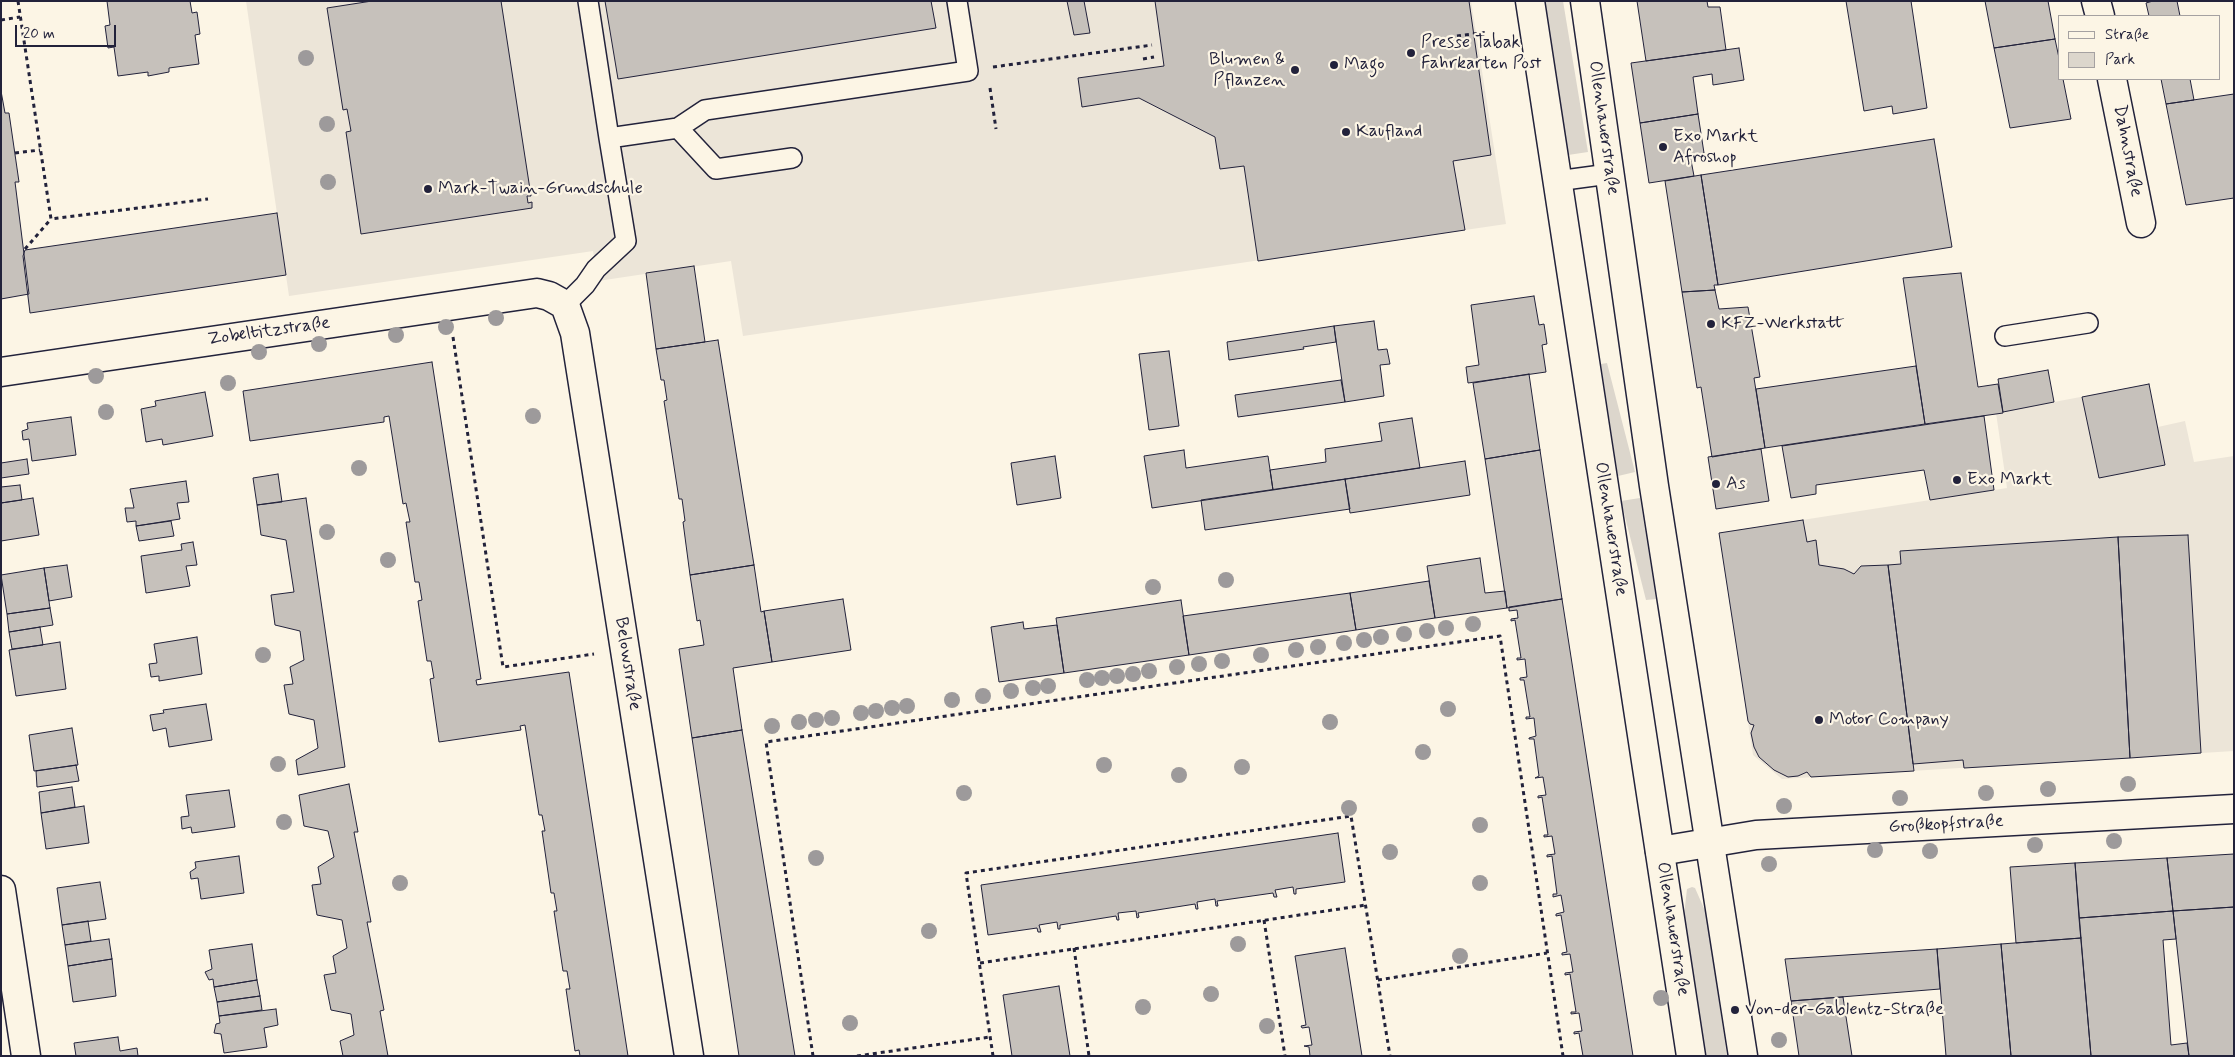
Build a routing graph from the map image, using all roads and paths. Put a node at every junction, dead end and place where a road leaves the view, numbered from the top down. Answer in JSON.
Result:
{"nodes":[{"id":1,"x":18,"y":1,"type":"edge"},
{"id":2,"x":588,"y":1,"type":"edge"},
{"id":3,"x":957,"y":1,"type":"edge"},
{"id":4,"x":1530,"y":1,"type":"edge"},
{"id":5,"x":1585,"y":1,"type":"edge"},
{"id":6,"x":2096,"y":1,"type":"edge"},
{"id":7,"x":2100,"y":15,"type":"edge"},
{"id":8,"x":21,"y":17,"type":"junction"},
{"id":9,"x":1,"y":20,"type":"edge"},
{"id":10,"x":1488,"y":32,"type":"dead end"},
{"id":11,"x":1457,"y":36,"type":"dead end"},
{"id":12,"x":1152,"y":45,"type":"dead end"},
{"id":13,"x":1154,"y":57,"type":"dead end"},
{"id":14,"x":1144,"y":59,"type":"dead end"},
{"id":15,"x":987,"y":68,"type":"junction"},
{"id":16,"x":968,"y":70,"type":"junction"},
{"id":17,"x":2112,"y":80,"type":"edge"},
{"id":18,"x":678,"y":128,"type":"junction"},
{"id":19,"x":996,"y":129,"type":"dead end"},
{"id":20,"x":609,"y":138,"type":"junction"},
{"id":21,"x":40,"y":150,"type":"junction"},
{"id":22,"x":15,"y":153,"type":"dead end"},
{"id":23,"x":792,"y":158,"type":"dead end"},
{"id":24,"x":1609,"y":174,"type":"junction"},
{"id":25,"x":1557,"y":181,"type":"junction"},
{"id":26,"x":208,"y":200,"type":"dead end"},
{"id":27,"x":51,"y":219,"type":"junction"},
{"id":28,"x":2141,"y":223,"type":"dead end"},
{"id":29,"x":25,"y":249,"type":"dead end"},
{"id":30,"x":565,"y":305,"type":"junction"},
{"id":31,"x":2088,"y":323,"type":"dead end"},
{"id":32,"x":452,"y":331,"type":"dead end"},
{"id":33,"x":2005,"y":336,"type":"dead end"},
{"id":34,"x":1,"y":372,"type":"edge"},
{"id":35,"x":598,"y":654,"type":"dead end"},
{"id":36,"x":2234,"y":809,"type":"edge"},
{"id":37,"x":1710,"y":842,"type":"junction"},
{"id":38,"x":1660,"y":851,"type":"junction"},
{"id":39,"x":1,"y":890,"type":"edge"},
{"id":40,"x":1366,"y":905,"type":"junction"},
{"id":41,"x":1264,"y":920,"type":"junction"},
{"id":42,"x":1074,"y":948,"type":"junction"},
{"id":43,"x":1547,"y":953,"type":"junction"},
{"id":44,"x":980,"y":963,"type":"junction"},
{"id":45,"x":1378,"y":980,"type":"junction"},
{"id":46,"x":990,"y":1037,"type":"junction"},
{"id":47,"x":26,"y":1056,"type":"edge"},
{"id":48,"x":689,"y":1056,"type":"edge"},
{"id":49,"x":813,"y":1056,"type":"edge"},
{"id":50,"x":857,"y":1056,"type":"edge"},
{"id":51,"x":993,"y":1056,"type":"edge"},
{"id":52,"x":1089,"y":1056,"type":"edge"},
{"id":53,"x":1285,"y":1056,"type":"edge"},
{"id":54,"x":1390,"y":1056,"type":"edge"},
{"id":55,"x":1563,"y":1056,"type":"edge"},
{"id":56,"x":1691,"y":1056,"type":"edge"},
{"id":57,"x":1742,"y":1056,"type":"edge"}],
"edges":[{"from":1,"to":8,"type":"path"},
{"from":2,"to":20,"type":"lane"},
{"from":3,"to":16,"type":"lane"},
{"from":4,"to":25,"type":"street","name":"Ollenhauerstraße"},
{"from":5,"to":24,"type":"street","name":"Ollenhauerstraße"},
{"from":6,"to":7,"type":"street"},
{"from":8,"to":9,"type":"path"},
{"from":8,"to":21,"type":"path"},
{"from":10,"to":11,"type":"path"},
{"from":12,"to":15,"type":"path"},
{"from":13,"to":14,"type":"path"},
{"from":15,"to":16,"type":"path"},
{"from":15,"to":19,"type":"path"},
{"from":16,"to":18,"type":"lane"},
{"from":17,"to":28,"type":"street","name":"Dahnstraße"},
{"from":18,"to":20,"type":"lane"},
{"from":18,"to":23,"type":"lane"},
{"from":20,"to":30,"type":"lane"},
{"from":21,"to":22,"type":"path"},
{"from":21,"to":27,"type":"path"},
{"from":24,"to":25,"type":"lane"},
{"from":24,"to":37,"type":"street","name":"Ollenhauerstraße"},
{"from":25,"to":38,"type":"street","name":"Ollenhauerstraße"},
{"from":26,"to":27,"type":"path"},
{"from":27,"to":29,"type":"path"},
{"from":30,"to":34,"type":"street","name":"Zobeltitzstraße"},
{"from":30,"to":48,"type":"street","name":"Belowstraße"},
{"from":31,"to":33,"type":"lane"},
{"from":32,"to":35,"type":"path"},
{"from":36,"to":37,"type":"street","name":"Großkopfstraße"},
{"from":37,"to":38,"type":"street","name":"Großkopfstraße"},
{"from":37,"to":57,"type":"street","name":"Ollenhauerstraße"},
{"from":38,"to":56,"type":"street","name":"Ollenhauerstraße"},
{"from":39,"to":47,"type":"street"},
{"from":40,"to":41,"type":"path"},
{"from":40,"to":44,"type":"path"},
{"from":40,"to":45,"type":"path"},
{"from":41,"to":42,"type":"path"},
{"from":41,"to":53,"type":"path"},
{"from":42,"to":44,"type":"path"},
{"from":42,"to":52,"type":"path"},
{"from":43,"to":45,"type":"path"},
{"from":43,"to":49,"type":"path"},
{"from":43,"to":55,"type":"path"},
{"from":44,"to":46,"type":"path"},
{"from":45,"to":54,"type":"path"},
{"from":46,"to":50,"type":"path"},
{"from":46,"to":51,"type":"path"}]}
